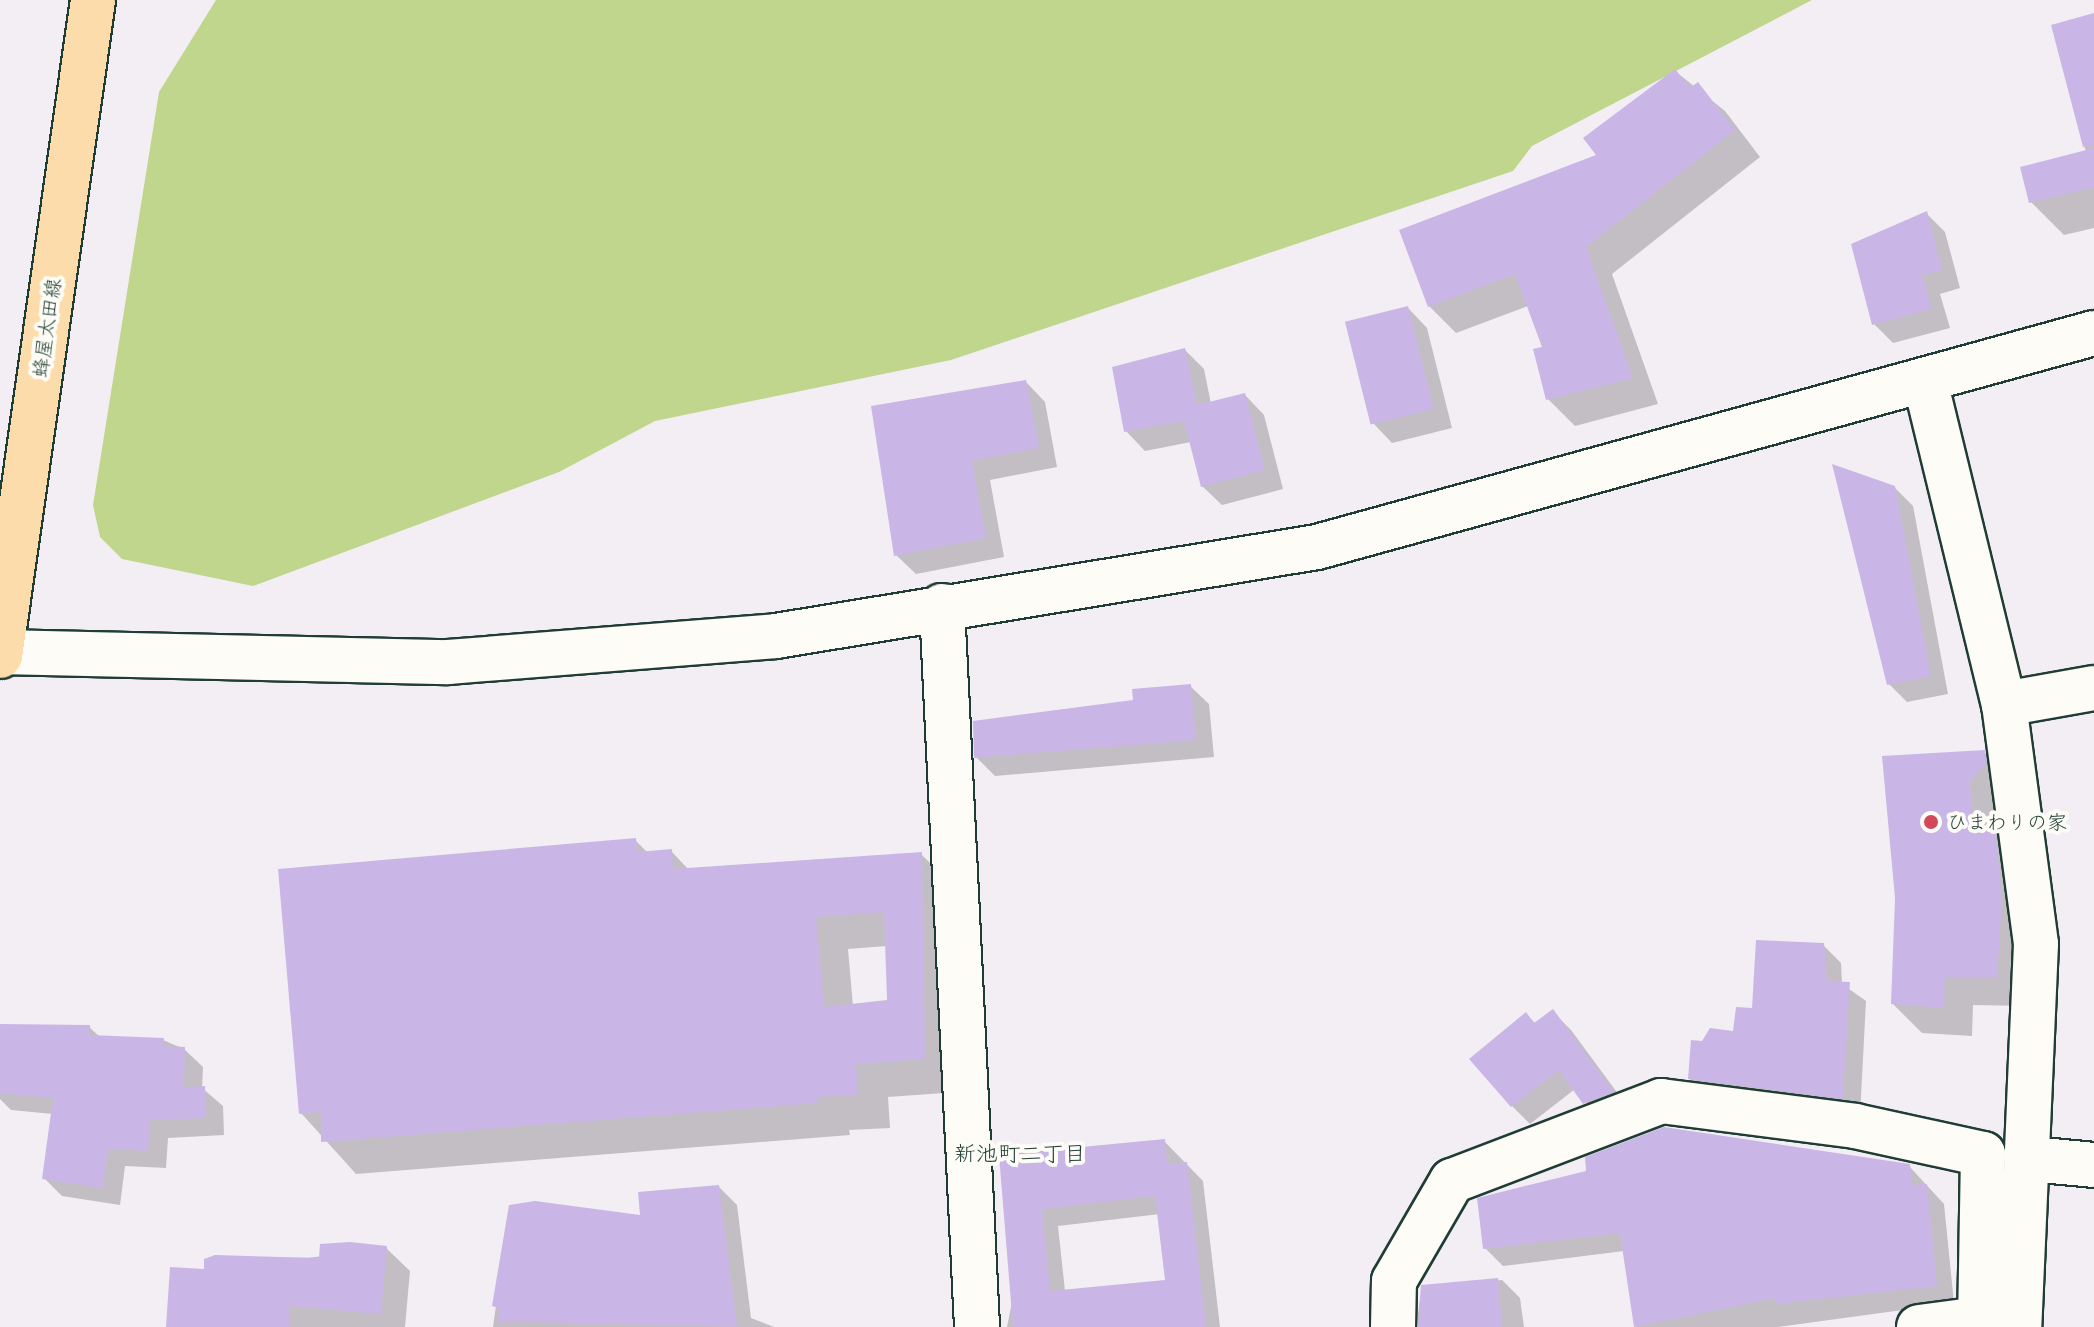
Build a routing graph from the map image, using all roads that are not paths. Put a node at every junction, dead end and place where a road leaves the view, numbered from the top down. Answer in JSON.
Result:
{"nodes":[{"id":1,"x":93,"y":0,"type":"edge"},
{"id":2,"x":2094,"y":333,"type":"edge"},
{"id":3,"x":1925,"y":381,"type":"junction"},
{"id":4,"x":942,"y":606,"type":"junction"},
{"id":5,"x":0,"y":653,"type":"edge"},
{"id":6,"x":2094,"y":688,"type":"edge"},
{"id":7,"x":2004,"y":704,"type":"junction"},
{"id":8,"x":2031,"y":1159,"type":"junction"},
{"id":9,"x":2094,"y":1165,"type":"edge"},
{"id":10,"x":1993,"y":1324,"type":"edge"},
{"id":11,"x":977,"y":1327,"type":"edge"},
{"id":12,"x":1393,"y":1327,"type":"edge"},
{"id":13,"x":1919,"y":1327,"type":"edge"}],
"edges":[{"from":1,"to":5,"type":"main road","name":"蜂屋太田線"},
{"from":2,"to":3,"type":"street"},
{"from":3,"to":4,"type":"street"},
{"from":3,"to":7,"type":"street"},
{"from":4,"to":5,"type":"street"},
{"from":4,"to":11,"type":"street"},
{"from":6,"to":7,"type":"street"},
{"from":7,"to":8,"type":"street"},
{"from":8,"to":9,"type":"street"},
{"from":8,"to":10,"type":"street"},
{"from":10,"to":12,"type":"street"},
{"from":10,"to":13,"type":"street"}]}
